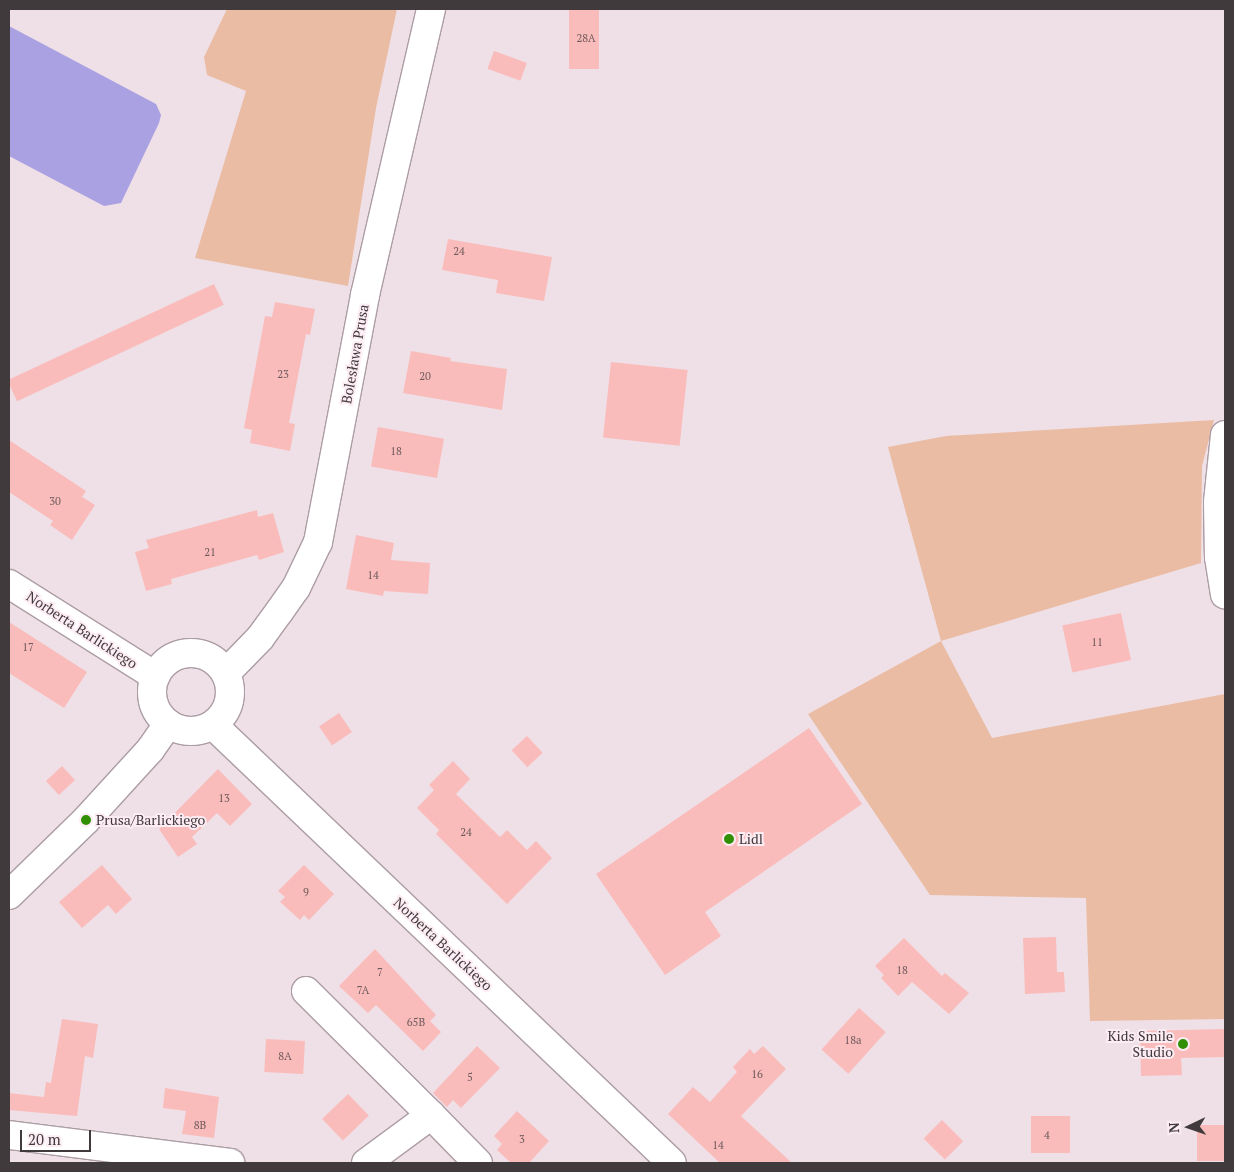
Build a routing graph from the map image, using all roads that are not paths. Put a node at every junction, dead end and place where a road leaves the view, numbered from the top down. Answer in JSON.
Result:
{"nodes":[{"id":1,"x":431,"y":9,"type":"edge"},
{"id":2,"x":1225,"y":435,"type":"edge"},
{"id":3,"x":9,"y":584,"type":"edge"},
{"id":4,"x":1225,"y":595,"type":"edge"},
{"id":5,"x":226,"y":673,"type":"junction"},
{"id":6,"x":155,"y":676,"type":"junction"},
{"id":7,"x":168,"y":724,"type":"junction"},
{"id":8,"x":214,"y":725,"type":"junction"},
{"id":9,"x":9,"y":895,"type":"edge"},
{"id":10,"x":306,"y":991,"type":"dead end"},
{"id":11,"x":431,"y":1115,"type":"junction"},
{"id":12,"x":9,"y":1135,"type":"edge"},
{"id":13,"x":230,"y":1163,"type":"edge"},
{"id":14,"x":366,"y":1163,"type":"edge"},
{"id":15,"x":478,"y":1163,"type":"edge"},
{"id":16,"x":672,"y":1163,"type":"edge"}],
"edges":[{"from":1,"to":5,"type":"street","name":"Bolesława Prusa"},
{"from":2,"to":4,"type":"street"},
{"from":3,"to":6,"type":"street","name":"Norberta Barlickiego"},
{"from":5,"to":6,"type":"street"},
{"from":5,"to":8,"type":"street"},
{"from":6,"to":7,"type":"street"},
{"from":7,"to":8,"type":"street"},
{"from":7,"to":9,"type":"street"},
{"from":8,"to":16,"type":"street","name":"Norberta Barlickiego"},
{"from":10,"to":11,"type":"street"},
{"from":11,"to":14,"type":"street"},
{"from":11,"to":15,"type":"street"},
{"from":12,"to":13,"type":"street"}]}
